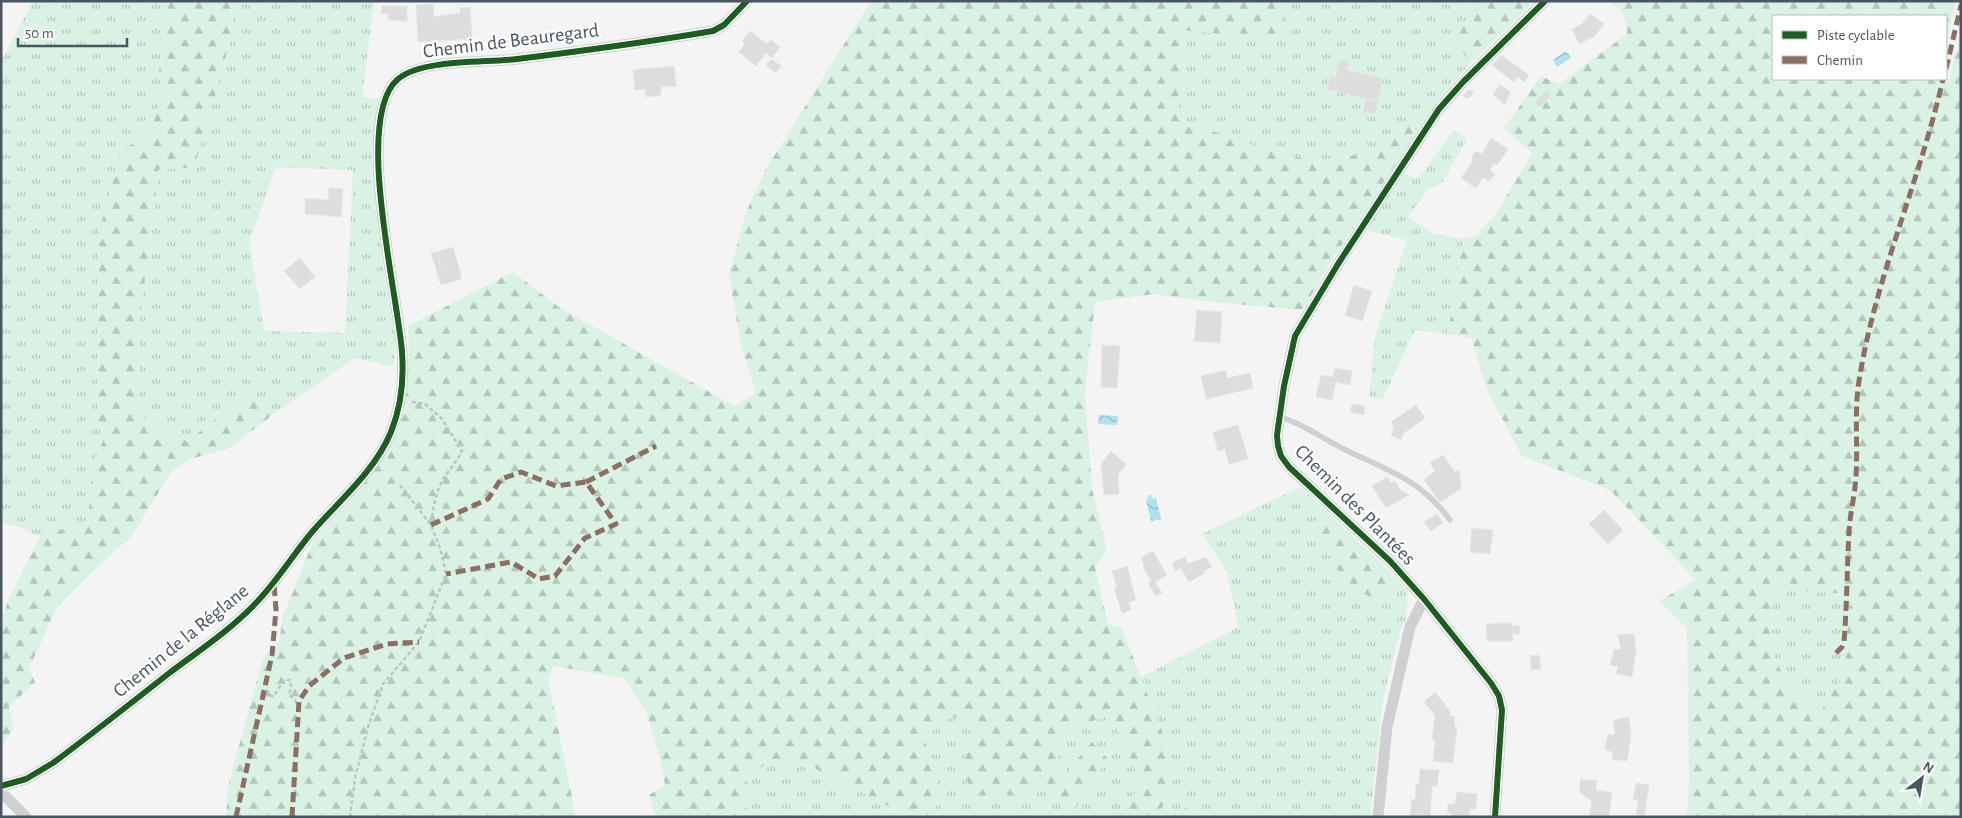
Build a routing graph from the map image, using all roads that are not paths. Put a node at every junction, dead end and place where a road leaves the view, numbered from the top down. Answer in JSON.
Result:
{"nodes":[{"id":1,"x":747,"y":1,"type":"edge"},
{"id":2,"x":1545,"y":1,"type":"edge"},
{"id":3,"x":402,"y":351,"type":"joint"},
{"id":4,"x":1280,"y":417,"type":"junction"},
{"id":5,"x":1450,"y":520,"type":"dead end"},
{"id":6,"x":1424,"y":599,"type":"junction"},
{"id":7,"x":1,"y":786,"type":"edge"},
{"id":8,"x":1,"y":792,"type":"edge"},
{"id":9,"x":26,"y":817,"type":"edge"},
{"id":10,"x":1378,"y":817,"type":"edge"},
{"id":11,"x":1495,"y":817,"type":"edge"}],
"edges":[{"from":1,"to":3,"type":"street","name":"Chemin de Beauregard"},
{"from":2,"to":4,"type":"street","name":"Chemin des Plantées"},
{"from":3,"to":7,"type":"street","name":"Chemin de la Réglane"},
{"from":4,"to":5,"type":"lane"},
{"from":4,"to":6,"type":"street","name":"Chemin des Plantées"},
{"from":6,"to":10,"type":"street"},
{"from":6,"to":11,"type":"street","name":"Chemin des Plantées"},
{"from":8,"to":9,"type":"street"}]}
